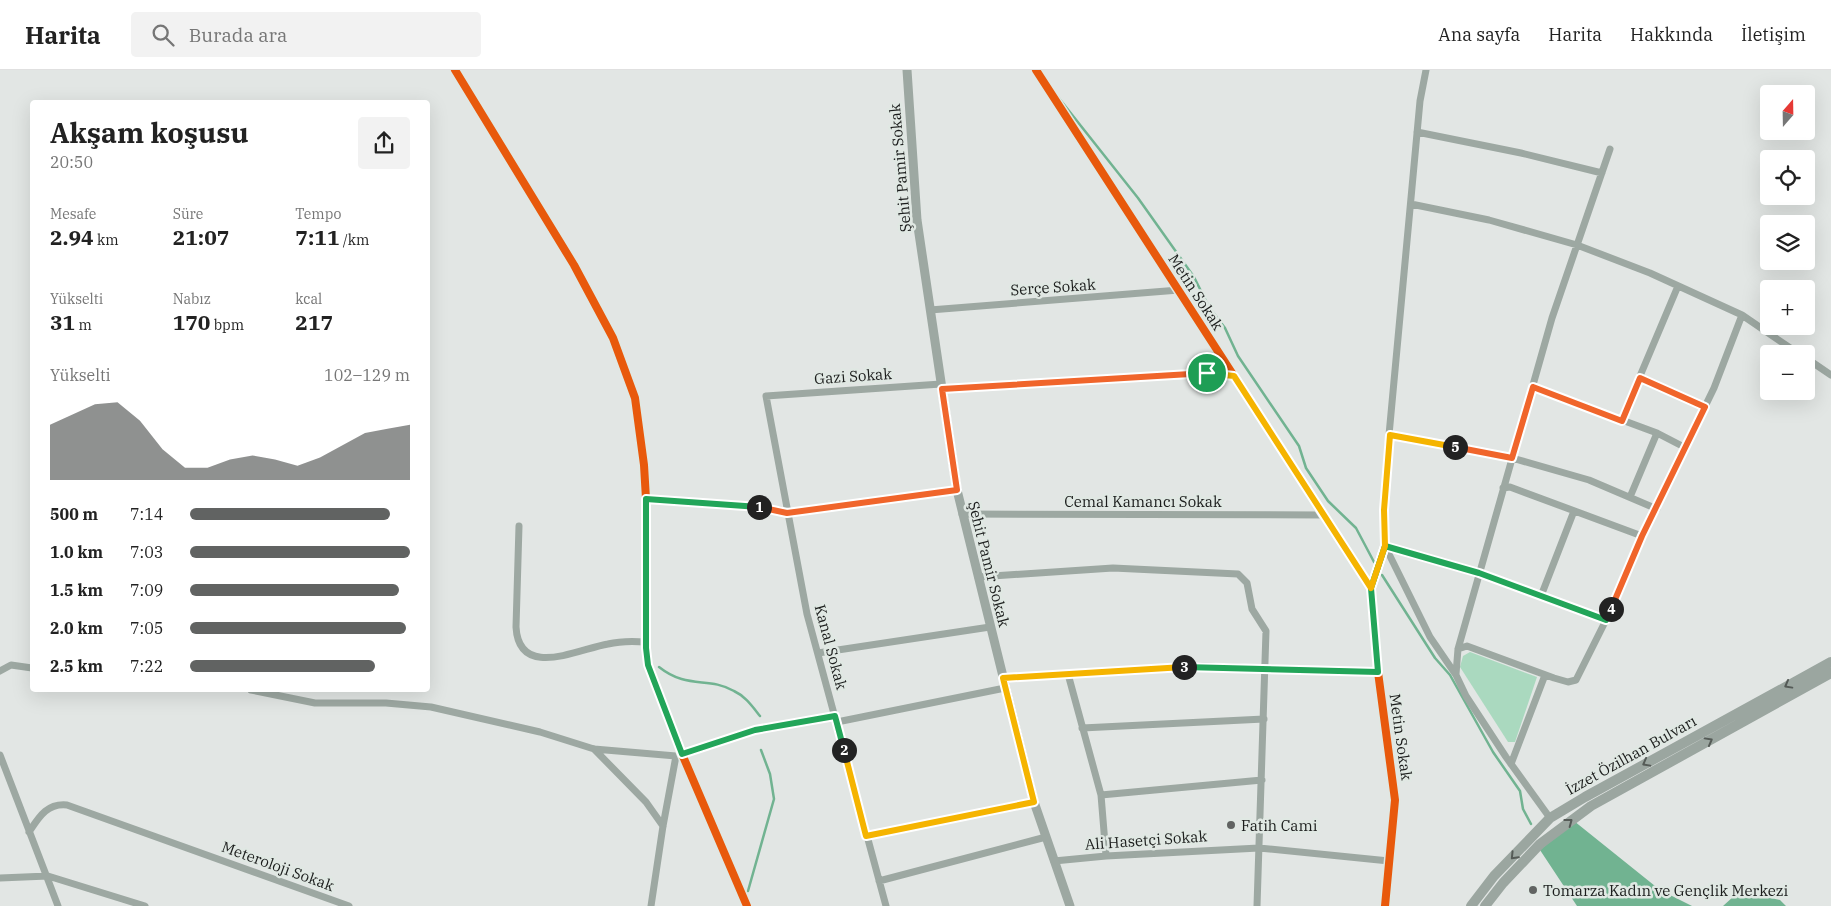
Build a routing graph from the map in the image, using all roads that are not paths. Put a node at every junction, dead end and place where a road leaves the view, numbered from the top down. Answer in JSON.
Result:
{"nodes":[{"id":1,"x":455,"y":70,"type":"edge"},
{"id":2,"x":907,"y":70,"type":"edge"},
{"id":3,"x":1036,"y":70,"type":"edge"},
{"id":4,"x":1426,"y":70,"type":"edge"},
{"id":5,"x":1417,"y":132,"type":"junction"},
{"id":6,"x":1610,"y":149,"type":"dead end"},
{"id":7,"x":1602,"y":173,"type":"junction"},
{"id":8,"x":1411,"y":204,"type":"junction"},
{"id":9,"x":1577,"y":245,"type":"junction"},
{"id":10,"x":1678,"y":286,"type":"junction"},
{"id":11,"x":1179,"y":290,"type":"junction"},
{"id":12,"x":930,"y":310,"type":"junction"},
{"id":13,"x":1742,"y":315,"type":"junction"},
{"id":14,"x":1786,"y":345,"type":"edge"},
{"id":15,"x":1815,"y":364,"type":"edge"},
{"id":16,"x":1831,"y":375,"type":"edge"},
{"id":17,"x":1234,"y":376,"type":"junction"},
{"id":18,"x":1640,"y":378,"type":"junction"},
{"id":19,"x":941,"y":386,"type":"junction"},
{"id":20,"x":1533,"y":387,"type":"junction"},
{"id":21,"x":766,"y":396,"type":"joint"},
{"id":22,"x":1705,"y":407,"type":"junction"},
{"id":23,"x":1622,"y":421,"type":"junction"},
{"id":24,"x":1657,"y":433,"type":"junction"},
{"id":25,"x":1390,"y":435,"type":"junction"},
{"id":26,"x":1686,"y":448,"type":"junction"},
{"id":27,"x":1512,"y":458,"type":"junction"},
{"id":28,"x":1503,"y":488,"type":"junction"},
{"id":29,"x":957,"y":490,"type":"junction"},
{"id":30,"x":1630,"y":497,"type":"junction"},
{"id":31,"x":646,"y":499,"type":"junction"},
{"id":32,"x":1657,"y":509,"type":"junction"},
{"id":33,"x":1574,"y":511,"type":"junction"},
{"id":34,"x":786,"y":512,"type":"junction"},
{"id":35,"x":962,"y":514,"type":"junction"},
{"id":36,"x":1324,"y":516,"type":"junction"},
{"id":37,"x":519,"y":526,"type":"dead end"},
{"id":38,"x":1642,"y":536,"type":"junction"},
{"id":39,"x":1385,"y":546,"type":"junction"},
{"id":40,"x":1479,"y":573,"type":"junction"},
{"id":41,"x":978,"y":577,"type":"junction"},
{"id":42,"x":1371,"y":588,"type":"junction"},
{"id":43,"x":1541,"y":596,"type":"junction"},
{"id":44,"x":1606,"y":620,"type":"junction"},
{"id":45,"x":990,"y":627,"type":"junction"},
{"id":46,"x":646,"y":645,"type":"junction"},
{"id":47,"x":1458,"y":649,"type":"junction"},
{"id":48,"x":818,"y":653,"type":"junction"},
{"id":49,"x":1831,"y":662,"type":"edge"},
{"id":50,"x":30,"y":668,"type":"edge"},
{"id":51,"x":1266,"y":668,"type":"junction"},
{"id":52,"x":0,"y":671,"type":"edge"},
{"id":53,"x":1378,"y":672,"type":"junction"},
{"id":54,"x":1831,"y":673,"type":"edge"},
{"id":55,"x":1068,"y":674,"type":"junction"},
{"id":56,"x":1456,"y":674,"type":"junction"},
{"id":57,"x":1545,"y":675,"type":"junction"},
{"id":58,"x":1003,"y":678,"type":"junction"},
{"id":59,"x":1005,"y":688,"type":"junction"},
{"id":60,"x":261,"y":692,"type":"edge"},
{"id":61,"x":836,"y":719,"type":"junction"},
{"id":62,"x":1264,"y":719,"type":"junction"},
{"id":63,"x":1082,"y":728,"type":"junction"},
{"id":64,"x":594,"y":749,"type":"junction"},
{"id":65,"x":0,"y":755,"type":"edge"},
{"id":66,"x":679,"y":755,"type":"junction"},
{"id":67,"x":1511,"y":764,"type":"junction"},
{"id":68,"x":1262,"y":780,"type":"junction"},
{"id":69,"x":1101,"y":795,"type":"junction"},
{"id":70,"x":1034,"y":802,"type":"junction"},
{"id":71,"x":1550,"y":818,"type":"junction"},
{"id":72,"x":662,"y":826,"type":"junction"},
{"id":73,"x":29,"y":832,"type":"junction"},
{"id":74,"x":866,"y":836,"type":"junction"},
{"id":75,"x":1046,"y":837,"type":"junction"},
{"id":76,"x":1259,"y":848,"type":"junction"},
{"id":77,"x":1106,"y":856,"type":"junction"},
{"id":78,"x":1054,"y":861,"type":"junction"},
{"id":79,"x":1389,"y":861,"type":"junction"},
{"id":80,"x":48,"y":876,"type":"junction"},
{"id":81,"x":0,"y":878,"type":"edge"},
{"id":82,"x":879,"y":881,"type":"junction"},
{"id":83,"x":58,"y":906,"type":"edge"},
{"id":84,"x":145,"y":906,"type":"edge"},
{"id":85,"x":349,"y":906,"type":"edge"},
{"id":86,"x":651,"y":906,"type":"edge"},
{"id":87,"x":748,"y":906,"type":"edge"},
{"id":88,"x":886,"y":906,"type":"edge"},
{"id":89,"x":1070,"y":906,"type":"edge"},
{"id":90,"x":1257,"y":906,"type":"edge"},
{"id":91,"x":1385,"y":906,"type":"edge"},
{"id":92,"x":1471,"y":906,"type":"edge"},
{"id":93,"x":1485,"y":906,"type":"edge"}],
"edges":[{"from":1,"to":31,"type":"street"},
{"from":2,"to":12,"type":"street","name":"Şehit Pamir Sokak"},
{"from":3,"to":11,"type":"street","name":"Metin Sokak"},
{"from":4,"to":5,"type":"street"},
{"from":5,"to":7,"type":"street"},
{"from":5,"to":8,"type":"street"},
{"from":6,"to":7,"type":"street"},
{"from":7,"to":9,"type":"street"},
{"from":8,"to":9,"type":"street"},
{"from":8,"to":25,"type":"street"},
{"from":9,"to":10,"type":"street"},
{"from":9,"to":20,"type":"street"},
{"from":10,"to":13,"type":"street"},
{"from":10,"to":18,"type":"street"},
{"from":11,"to":12,"type":"street","name":"Serçe Sokak"},
{"from":11,"to":17,"type":"street","name":"Metin Sokak"},
{"from":12,"to":19,"type":"street","name":"Şehit Pamir Sokak"},
{"from":13,"to":14,"type":"street"},
{"from":13,"to":22,"type":"street"},
{"from":15,"to":16,"type":"street"},
{"from":17,"to":19,"type":"street","name":"Gazi Sokak"},
{"from":17,"to":36,"type":"street","name":"Metin Sokak"},
{"from":18,"to":22,"type":"street"},
{"from":18,"to":23,"type":"street"},
{"from":19,"to":21,"type":"street","name":"Gazi Sokak"},
{"from":19,"to":29,"type":"street","name":"Şehit Pamir Sokak"},
{"from":20,"to":23,"type":"street"},
{"from":20,"to":27,"type":"street"},
{"from":21,"to":34,"type":"street","name":"Kanal Sokak"},
{"from":22,"to":26,"type":"street"},
{"from":23,"to":24,"type":"street"},
{"from":24,"to":26,"type":"street"},
{"from":24,"to":30,"type":"street"},
{"from":25,"to":27,"type":"street"},
{"from":25,"to":39,"type":"street"},
{"from":26,"to":32,"type":"street"},
{"from":27,"to":28,"type":"street"},
{"from":27,"to":30,"type":"street"},
{"from":28,"to":33,"type":"street"},
{"from":28,"to":40,"type":"street"},
{"from":29,"to":34,"type":"street"},
{"from":29,"to":35,"type":"street","name":"Şehit Pamir Sokak"},
{"from":30,"to":32,"type":"street"},
{"from":31,"to":34,"type":"street"},
{"from":31,"to":46,"type":"street"},
{"from":32,"to":38,"type":"street"},
{"from":33,"to":38,"type":"street"},
{"from":33,"to":43,"type":"street"},
{"from":34,"to":48,"type":"street","name":"Kanal Sokak"},
{"from":35,"to":36,"type":"street","name":"Cemal Kamancı Sokak"},
{"from":35,"to":41,"type":"street","name":"Şehit Pamir Sokak"},
{"from":36,"to":42,"type":"street","name":"Metin Sokak"},
{"from":37,"to":46,"type":"street"},
{"from":38,"to":44,"type":"street"},
{"from":39,"to":40,"type":"street"},
{"from":39,"to":42,"type":"street"},
{"from":39,"to":56,"type":"street"},
{"from":40,"to":43,"type":"street"},
{"from":40,"to":47,"type":"street"},
{"from":41,"to":45,"type":"street","name":"Şehit Pamir Sokak"},
{"from":41,"to":51,"type":"street"},
{"from":42,"to":53,"type":"street","name":"Metin Sokak"},
{"from":43,"to":44,"type":"street"},
{"from":44,"to":57,"type":"street"},
{"from":45,"to":48,"type":"street"},
{"from":45,"to":58,"type":"street","name":"Şehit Pamir Sokak"},
{"from":46,"to":66,"type":"street"},
{"from":47,"to":56,"type":"street"},
{"from":47,"to":57,"type":"street"},
{"from":48,"to":61,"type":"street","name":"Kanal Sokak"},
{"from":49,"to":71,"type":"main road","name":"İzzet Özilhan Bulvarı","one_way":true},
{"from":50,"to":52,"type":"street"},
{"from":51,"to":53,"type":"street"},
{"from":51,"to":55,"type":"street"},
{"from":51,"to":62,"type":"street"},
{"from":53,"to":79,"type":"street","name":"Metin Sokak"},
{"from":93,"to":54,"type":"main road","name":"İzzet Özilhan Bulvarı","one_way":true},
{"from":55,"to":58,"type":"street"},
{"from":55,"to":63,"type":"street"},
{"from":56,"to":67,"type":"street"},
{"from":57,"to":67,"type":"street"},
{"from":58,"to":59,"type":"street","name":"Şehit Pamir Sokak"},
{"from":59,"to":61,"type":"street"},
{"from":59,"to":70,"type":"street","name":"Şehit Pamir Sokak"},
{"from":60,"to":64,"type":"street"},
{"from":61,"to":66,"type":"street"},
{"from":61,"to":74,"type":"street","name":"Kanal Sokak"},
{"from":62,"to":63,"type":"street"},
{"from":62,"to":68,"type":"street"},
{"from":63,"to":69,"type":"street"},
{"from":64,"to":66,"type":"street"},
{"from":64,"to":72,"type":"street"},
{"from":65,"to":73,"type":"street"},
{"from":66,"to":72,"type":"street"},
{"from":66,"to":87,"type":"street"},
{"from":67,"to":71,"type":"street"},
{"from":68,"to":69,"type":"street"},
{"from":68,"to":76,"type":"street"},
{"from":69,"to":77,"type":"street"},
{"from":70,"to":74,"type":"street"},
{"from":70,"to":75,"type":"street","name":"Şehit Pamir Sokak"},
{"from":71,"to":92,"type":"main road","name":"İzzet Özilhan Bulvarı","one_way":true},
{"from":72,"to":86,"type":"street"},
{"from":73,"to":80,"type":"street"},
{"from":73,"to":85,"type":"street","name":"Meteroloji Sokak"},
{"from":74,"to":82,"type":"street","name":"Kanal Sokak"},
{"from":75,"to":78,"type":"street","name":"Şehit Pamir Sokak"},
{"from":75,"to":82,"type":"street"},
{"from":76,"to":77,"type":"street","name":"Ali Hasetçi Sokak"},
{"from":76,"to":79,"type":"street","name":"Ali Hasetçi Sokak"},
{"from":76,"to":90,"type":"street"},
{"from":77,"to":78,"type":"street","name":"Ali Hasetçi Sokak"},
{"from":78,"to":89,"type":"street","name":"Şehit Pamir Sokak"},
{"from":79,"to":91,"type":"street","name":"Metin Sokak"},
{"from":80,"to":81,"type":"street"},
{"from":80,"to":83,"type":"street"},
{"from":80,"to":84,"type":"street"},
{"from":82,"to":88,"type":"street","name":"Kanal Sokak"}]}
